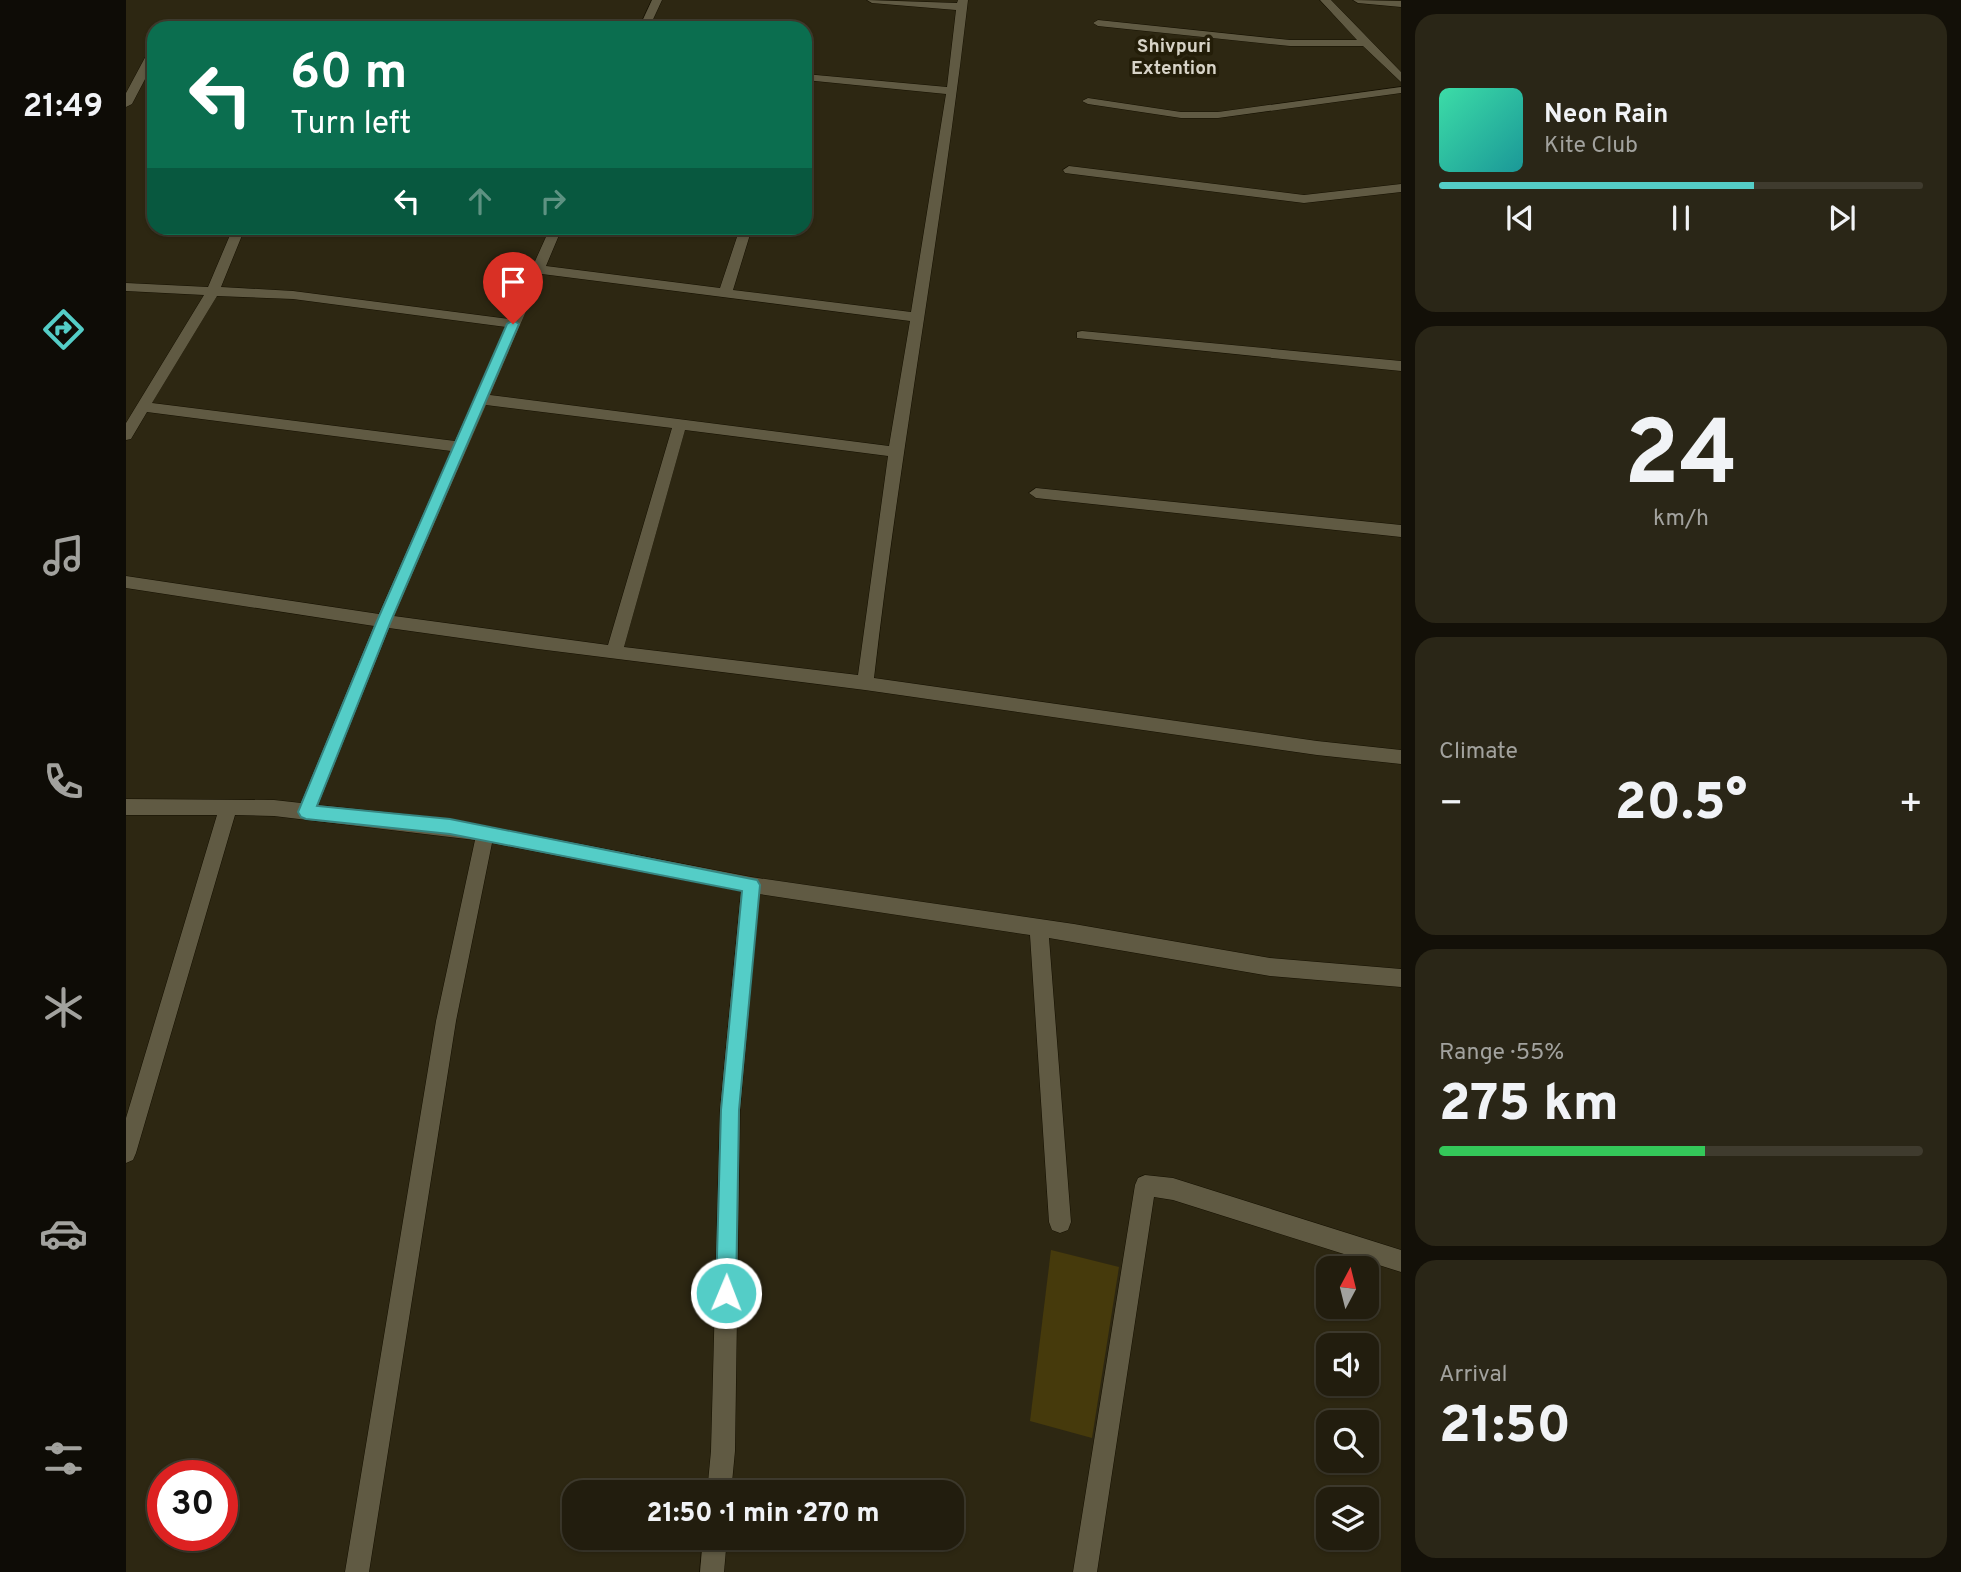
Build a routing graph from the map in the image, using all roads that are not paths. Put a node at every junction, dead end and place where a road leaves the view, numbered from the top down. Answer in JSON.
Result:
{"nodes":[{"id":1,"x":657,"y":0,"type":"edge"},
{"id":2,"x":872,"y":0,"type":"edge"},
{"id":3,"x":1325,"y":0,"type":"edge"},
{"id":4,"x":1358,"y":0,"type":"edge"},
{"id":5,"x":963,"y":4,"type":"edge"},
{"id":6,"x":1401,"y":4,"type":"edge"},
{"id":7,"x":647,"y":21,"type":"edge"},
{"id":8,"x":1098,"y":23,"type":"dead end"},
{"id":9,"x":1367,"y":43,"type":"junction"},
{"id":10,"x":147,"y":64,"type":"edge"},
{"id":11,"x":812,"y":78,"type":"edge"},
{"id":12,"x":1401,"y":79,"type":"edge"},
{"id":13,"x":1401,"y":90,"type":"edge"},
{"id":14,"x":952,"y":91,"type":"junction"},
{"id":15,"x":1088,"y":102,"type":"dead end"},
{"id":16,"x":126,"y":104,"type":"edge"},
{"id":17,"x":1069,"y":170,"type":"dead end"},
{"id":18,"x":1401,"y":188,"type":"edge"},
{"id":19,"x":236,"y":235,"type":"edge"},
{"id":20,"x":553,"y":235,"type":"edge"},
{"id":21,"x":744,"y":235,"type":"edge"},
{"id":22,"x":537,"y":270,"type":"junction"},
{"id":23,"x":126,"y":287,"type":"edge"},
{"id":24,"x":213,"y":291,"type":"junction"},
{"id":25,"x":725,"y":293,"type":"junction"},
{"id":26,"x":916,"y":317,"type":"junction"},
{"id":27,"x":513,"y":324,"type":"junction"},
{"id":28,"x":1082,"y":335,"type":"dead end"},
{"id":29,"x":1401,"y":366,"type":"edge"},
{"id":30,"x":480,"y":399,"type":"junction"},
{"id":31,"x":143,"y":407,"type":"junction"},
{"id":32,"x":680,"y":424,"type":"junction"},
{"id":33,"x":126,"y":435,"type":"edge"},
{"id":34,"x":459,"y":447,"type":"junction"},
{"id":35,"x":895,"y":452,"type":"junction"},
{"id":36,"x":1036,"y":493,"type":"dead end"},
{"id":37,"x":1401,"y":531,"type":"edge"},
{"id":38,"x":126,"y":582,"type":"edge"},
{"id":39,"x":384,"y":621,"type":"junction"},
{"id":40,"x":614,"y":652,"type":"junction"},
{"id":41,"x":865,"y":683,"type":"junction"},
{"id":42,"x":1401,"y":757,"type":"edge"},
{"id":43,"x":126,"y":807,"type":"edge"},
{"id":44,"x":228,"y":808,"type":"junction"},
{"id":45,"x":306,"y":812,"type":"junction"},
{"id":46,"x":485,"y":833,"type":"junction"},
{"id":47,"x":751,"y":885,"type":"junction"},
{"id":48,"x":1040,"y":928,"type":"junction"},
{"id":49,"x":1401,"y":978,"type":"edge"},
{"id":50,"x":126,"y":1153,"type":"edge"},
{"id":51,"x":1060,"y":1222,"type":"dead end"},
{"id":52,"x":1401,"y":1261,"type":"edge"},
{"id":53,"x":720,"y":1480,"type":"edge"},
{"id":54,"x":714,"y":1550,"type":"edge"},
{"id":55,"x":358,"y":1572,"type":"edge"},
{"id":56,"x":712,"y":1572,"type":"edge"},
{"id":57,"x":1085,"y":1572,"type":"edge"}],
"edges":[{"from":1,"to":7,"type":"street"},
{"from":2,"to":5,"type":"street"},
{"from":3,"to":9,"type":"street"},
{"from":4,"to":6,"type":"street"},
{"from":5,"to":14,"type":"street"},
{"from":8,"to":9,"type":"street"},
{"from":9,"to":12,"type":"street"},
{"from":10,"to":16,"type":"street"},
{"from":11,"to":14,"type":"street"},
{"from":13,"to":15,"type":"street"},
{"from":14,"to":26,"type":"street"},
{"from":17,"to":18,"type":"street"},
{"from":19,"to":24,"type":"street"},
{"from":20,"to":22,"type":"street"},
{"from":21,"to":25,"type":"street"},
{"from":22,"to":25,"type":"street"},
{"from":22,"to":27,"type":"street"},
{"from":23,"to":24,"type":"street"},
{"from":24,"to":27,"type":"street"},
{"from":24,"to":31,"type":"street"},
{"from":25,"to":26,"type":"street"},
{"from":26,"to":35,"type":"street"},
{"from":27,"to":30,"type":"street"},
{"from":28,"to":29,"type":"street"},
{"from":30,"to":32,"type":"street"},
{"from":30,"to":34,"type":"street"},
{"from":31,"to":33,"type":"street"},
{"from":31,"to":34,"type":"street"},
{"from":32,"to":35,"type":"street"},
{"from":32,"to":40,"type":"street"},
{"from":34,"to":39,"type":"street"},
{"from":35,"to":41,"type":"street"},
{"from":36,"to":37,"type":"street"},
{"from":38,"to":39,"type":"street"},
{"from":39,"to":40,"type":"street"},
{"from":39,"to":45,"type":"street"},
{"from":40,"to":41,"type":"street"},
{"from":41,"to":42,"type":"street"},
{"from":43,"to":44,"type":"street"},
{"from":44,"to":45,"type":"street"},
{"from":44,"to":50,"type":"street"},
{"from":45,"to":46,"type":"street"},
{"from":46,"to":47,"type":"street"},
{"from":46,"to":55,"type":"street"},
{"from":47,"to":48,"type":"street"},
{"from":47,"to":53,"type":"street"},
{"from":48,"to":49,"type":"street"},
{"from":48,"to":51,"type":"street"},
{"from":52,"to":57,"type":"street"},
{"from":54,"to":56,"type":"street"}]}
